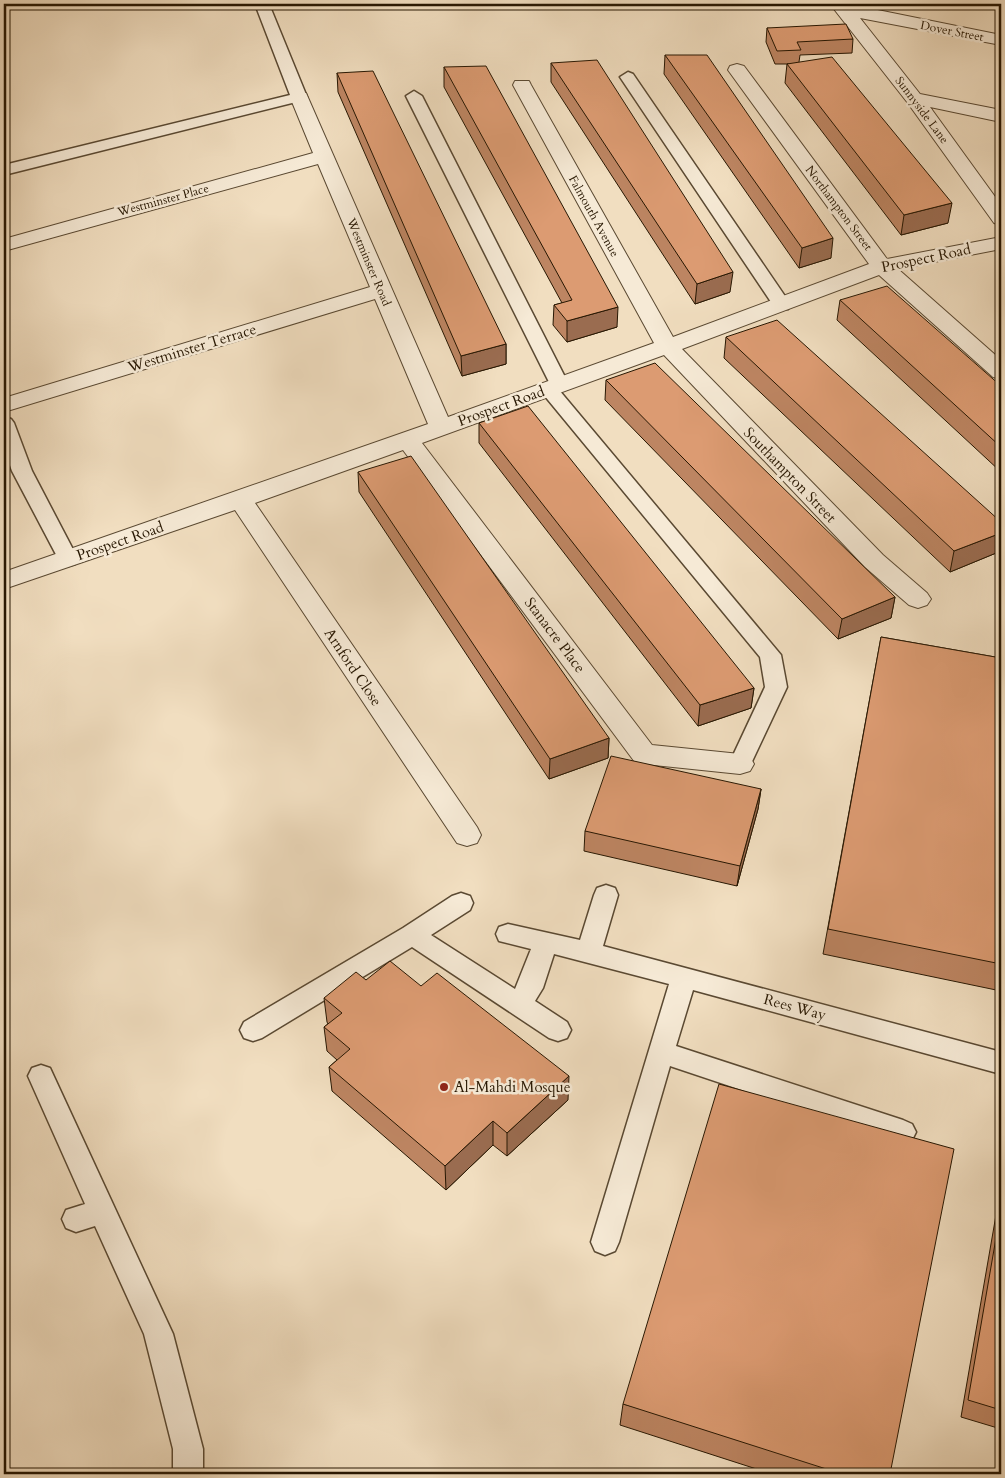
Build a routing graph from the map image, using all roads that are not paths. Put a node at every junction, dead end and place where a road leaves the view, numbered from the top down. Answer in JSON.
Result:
{"nodes":[{"id":1,"x":262,"y":4,"type":"edge"},
{"id":2,"x":841,"y":7,"type":"edge"},
{"id":3,"x":1001,"y":40,"type":"edge"},
{"id":4,"x":737,"y":70,"type":"dead end"},
{"id":5,"x":628,"y":77,"type":"dead end"},
{"id":6,"x":522,"y":85,"type":"dead end"},
{"id":7,"x":414,"y":96,"type":"dead end"},
{"id":8,"x":299,"y":97,"type":"junction"},
{"id":9,"x":914,"y":98,"type":"junction"},
{"id":10,"x":1001,"y":116,"type":"edge"},
{"id":11,"x":323,"y":156,"type":"junction"},
{"id":12,"x":4,"y":170,"type":"edge"},
{"id":13,"x":1001,"y":219,"type":"edge"},
{"id":14,"x":1001,"y":243,"type":"edge"},
{"id":15,"x":4,"y":245,"type":"edge"},
{"id":16,"x":882,"y":266,"type":"junction"},
{"id":17,"x":381,"y":290,"type":"junction"},
{"id":18,"x":782,"y":305,"type":"junction"},
{"id":19,"x":667,"y":346,"type":"junction"},
{"id":20,"x":1001,"y":372,"type":"edge"},
{"id":21,"x":554,"y":387,"type":"junction"},
{"id":22,"x":4,"y":406,"type":"edge"},
{"id":23,"x":4,"y":423,"type":"edge"},
{"id":24,"x":441,"y":428,"type":"junction"},
{"id":25,"x":408,"y":440,"type":"junction"},
{"id":26,"x":240,"y":500,"type":"junction"},
{"id":27,"x":68,"y":559,"type":"junction"},
{"id":28,"x":4,"y":581,"type":"edge"},
{"id":29,"x":918,"y":600,"type":"dead end"},
{"id":30,"x":740,"y":764,"type":"joint"},
{"id":31,"x":467,"y":835,"type":"dead end"},
{"id":32,"x":606,"y":895,"type":"dead end"},
{"id":33,"x":461,"y":903,"type":"dead end"},
{"id":34,"x":508,"y":934,"type":"dead end"},
{"id":35,"x":412,"y":935,"type":"junction"},
{"id":36,"x":546,"y":943,"type":"junction"},
{"id":37,"x":589,"y":952,"type":"junction"},
{"id":38,"x":684,"y":977,"type":"junction"},
{"id":39,"x":518,"y":1005,"type":"junction"},
{"id":40,"x":252,"y":1030,"type":"dead end"},
{"id":41,"x":558,"y":1030,"type":"dead end"},
{"id":42,"x":661,"y":1052,"type":"junction"},
{"id":43,"x":1001,"y":1063,"type":"edge"},
{"id":44,"x":41,"y":1076,"type":"dead end"},
{"id":45,"x":904,"y":1132,"type":"dead end"},
{"id":46,"x":104,"y":1212,"type":"junction"},
{"id":47,"x":76,"y":1219,"type":"dead end"},
{"id":48,"x":605,"y":1242,"type":"dead end"},
{"id":49,"x":188,"y":1474,"type":"edge"}],
"edges":[{"from":1,"to":8,"type":"lane"},
{"from":2,"to":3,"type":"street","name":"Dover Street"},
{"from":2,"to":9,"type":"street","name":"Sunnyside Lane"},
{"from":4,"to":16,"type":"street","name":"Northampton Street"},
{"from":5,"to":18,"type":"lane"},
{"from":6,"to":19,"type":"street","name":"Falmouth Avenue"},
{"from":7,"to":21,"type":"lane"},
{"from":8,"to":11,"type":"street","name":"Westminster Road"},
{"from":8,"to":12,"type":"lane"},
{"from":9,"to":10,"type":"street"},
{"from":9,"to":13,"type":"street","name":"Sunnyside Lane"},
{"from":11,"to":15,"type":"street","name":"Westminster Place"},
{"from":11,"to":17,"type":"street","name":"Westminster Road"},
{"from":14,"to":16,"type":"street","name":"Prospect Road"},
{"from":16,"to":18,"type":"street","name":"Prospect Road"},
{"from":16,"to":20,"type":"street","name":"Northampton Street"},
{"from":17,"to":22,"type":"street","name":"Westminster Terrace"},
{"from":17,"to":24,"type":"street","name":"Westminster Road"},
{"from":18,"to":19,"type":"street","name":"Prospect Road"},
{"from":19,"to":21,"type":"street","name":"Prospect Road"},
{"from":19,"to":29,"type":"street","name":"Southampton Street"},
{"from":21,"to":24,"type":"street","name":"Prospect Road"},
{"from":21,"to":30,"type":"lane"},
{"from":23,"to":27,"type":"lane"},
{"from":24,"to":25,"type":"street","name":"Prospect Road"},
{"from":25,"to":26,"type":"street","name":"Prospect Road"},
{"from":25,"to":30,"type":"street","name":"Stanacre Place"},
{"from":26,"to":27,"type":"street","name":"Prospect Road"},
{"from":26,"to":31,"type":"street","name":"Arnford Close"},
{"from":27,"to":28,"type":"street","name":"Prospect Road"},
{"from":32,"to":37,"type":"lane"},
{"from":33,"to":35,"type":"lane"},
{"from":34,"to":36,"type":"lane","name":"Rees Way"},
{"from":35,"to":39,"type":"lane"},
{"from":35,"to":40,"type":"lane"},
{"from":36,"to":37,"type":"lane","name":"Rees Way"},
{"from":36,"to":39,"type":"lane"},
{"from":37,"to":38,"type":"lane","name":"Rees Way"},
{"from":38,"to":42,"type":"lane"},
{"from":38,"to":43,"type":"lane","name":"Rees Way"},
{"from":39,"to":41,"type":"lane"},
{"from":42,"to":45,"type":"lane"},
{"from":42,"to":48,"type":"lane"},
{"from":44,"to":46,"type":"lane"},
{"from":46,"to":47,"type":"lane"},
{"from":46,"to":49,"type":"lane"}]}
